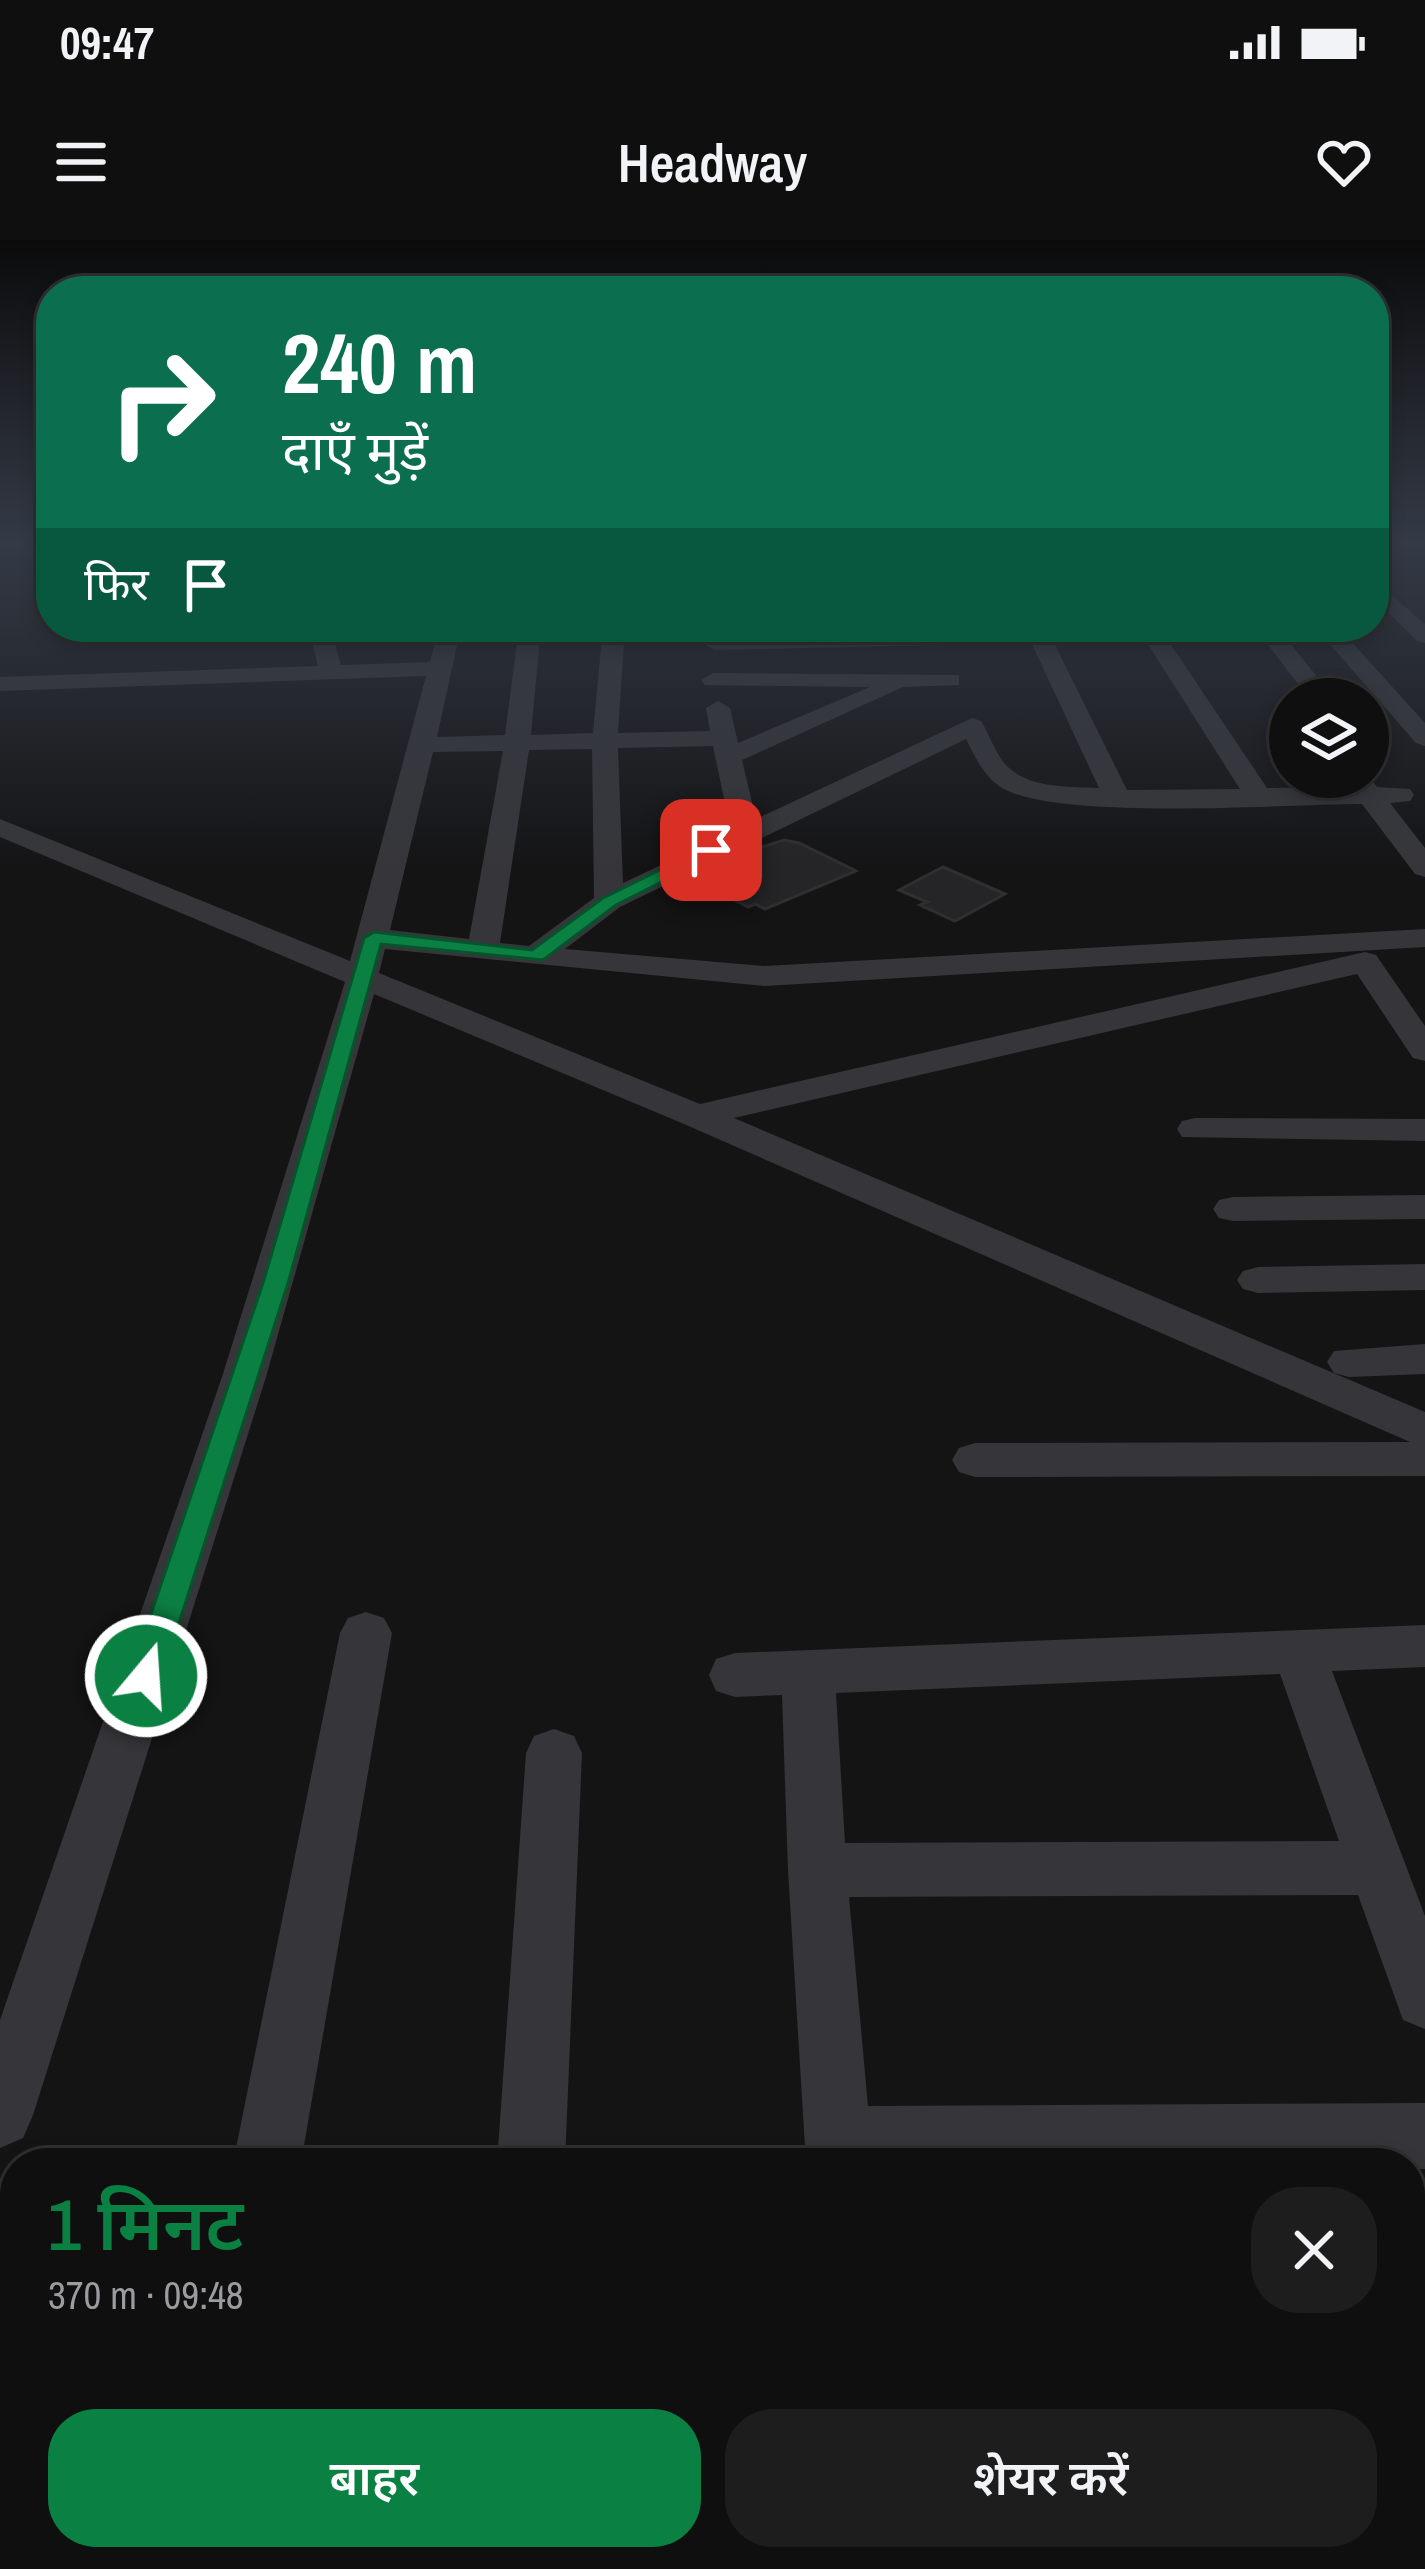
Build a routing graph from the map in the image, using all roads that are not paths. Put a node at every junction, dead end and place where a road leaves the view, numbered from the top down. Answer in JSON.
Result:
{"nodes":[{"id":1,"x":326,"y":652,"type":"edge"},
{"id":2,"x":428,"y":652,"type":"edge"},
{"id":3,"x":444,"y":652,"type":"edge"},
{"id":4,"x":527,"y":652,"type":"edge"},
{"id":5,"x":612,"y":652,"type":"edge"},
{"id":6,"x":714,"y":652,"type":"edge"},
{"id":7,"x":941,"y":652,"type":"edge"},
{"id":8,"x":1047,"y":652,"type":"edge"},
{"id":9,"x":1164,"y":652,"type":"edge"},
{"id":10,"x":1258,"y":652,"type":"edge"},
{"id":11,"x":1285,"y":652,"type":"edge"},
{"id":12,"x":1318,"y":652,"type":"edge"},
{"id":13,"x":1348,"y":652,"type":"edge"},
{"id":14,"x":332,"y":673,"type":"junction"},
{"id":15,"x":1279,"y":678,"type":"edge"},
{"id":16,"x":1306,"y":678,"type":"edge"},
{"id":17,"x":1340,"y":678,"type":"edge"},
{"id":18,"x":713,"y":680,"type":"junction"},
{"id":19,"x":907,"y":680,"type":"junction"},
{"id":20,"x":951,"y":680,"type":"junction"},
{"id":21,"x":0,"y":684,"type":"edge"},
{"id":22,"x":971,"y":726,"type":"junction"},
{"id":23,"x":1389,"y":736,"type":"edge"},
{"id":24,"x":1425,"y":738,"type":"edge"},
{"id":25,"x":605,"y":741,"type":"junction"},
{"id":26,"x":518,"y":744,"type":"junction"},
{"id":27,"x":422,"y":745,"type":"junction"},
{"id":28,"x":726,"y":747,"type":"junction"},
{"id":29,"x":1411,"y":762,"type":"dead end"},
{"id":30,"x":1389,"y":781,"type":"edge"},
{"id":31,"x":1389,"y":792,"type":"edge"},
{"id":32,"x":1400,"y":795,"type":"junction"},
{"id":33,"x":1269,"y":796,"type":"edge"},
{"id":34,"x":1259,"y":797,"type":"junction"},
{"id":35,"x":1117,"y":798,"type":"junction"},
{"id":36,"x":1372,"y":798,"type":"edge"},
{"id":37,"x":1425,"y":826,"type":"edge"},
{"id":38,"x":0,"y":827,"type":"edge"},
{"id":39,"x":746,"y":833,"type":"junction"},
{"id":40,"x":1425,"y":868,"type":"edge"},
{"id":41,"x":609,"y":902,"type":"junction"},
{"id":42,"x":1425,"y":938,"type":"edge"},
{"id":43,"x":1374,"y":951,"type":"junction"},
{"id":44,"x":483,"y":952,"type":"junction"},
{"id":45,"x":536,"y":956,"type":"junction"},
{"id":46,"x":368,"y":958,"type":"junction"},
{"id":47,"x":1425,"y":1051,"type":"edge"},
{"id":48,"x":697,"y":1116,"type":"junction"},
{"id":49,"x":1195,"y":1129,"type":"dead end"},
{"id":50,"x":1425,"y":1130,"type":"edge"},
{"id":51,"x":1425,"y":1207,"type":"edge"},
{"id":52,"x":1233,"y":1209,"type":"dead end"},
{"id":53,"x":1425,"y":1277,"type":"edge"},
{"id":54,"x":1258,"y":1280,"type":"dead end"},
{"id":55,"x":1425,"y":1358,"type":"edge"},
{"id":56,"x":1349,"y":1362,"type":"dead end"},
{"id":57,"x":1425,"y":1430,"type":"edge"},
{"id":58,"x":1425,"y":1459,"type":"edge"},
{"id":59,"x":975,"y":1460,"type":"dead end"},
{"id":60,"x":366,"y":1633,"type":"dead end"},
{"id":61,"x":1425,"y":1646,"type":"edge"},
{"id":62,"x":1300,"y":1655,"type":"junction"},
{"id":63,"x":808,"y":1672,"type":"junction"},
{"id":64,"x":735,"y":1675,"type":"dead end"},
{"id":65,"x":554,"y":1753,"type":"dead end"},
{"id":66,"x":1377,"y":1868,"type":"junction"},
{"id":67,"x":817,"y":1870,"type":"junction"},
{"id":68,"x":1425,"y":1998,"type":"edge"},
{"id":69,"x":0,"y":2115,"type":"edge"},
{"id":70,"x":1425,"y":2136,"type":"edge"},
{"id":71,"x":270,"y":2148,"type":"edge"},
{"id":72,"x":532,"y":2148,"type":"edge"},
{"id":73,"x":839,"y":2148,"type":"edge"},
{"id":74,"x":956,"y":2148,"type":"edge"}],
"edges":[{"from":1,"to":14,"type":"street"},
{"from":2,"to":14,"type":"street"},
{"from":3,"to":27,"type":"street"},
{"from":4,"to":26,"type":"street"},
{"from":5,"to":25,"type":"street"},
{"from":6,"to":18,"type":"street"},
{"from":7,"to":20,"type":"street"},
{"from":8,"to":35,"type":"street"},
{"from":9,"to":34,"type":"street"},
{"from":10,"to":15,"type":"street"},
{"from":11,"to":16,"type":"street"},
{"from":12,"to":17,"type":"street"},
{"from":13,"to":24,"type":"street"},
{"from":14,"to":21,"type":"street"},
{"from":18,"to":19,"type":"street"},
{"from":18,"to":28,"type":"street"},
{"from":19,"to":20,"type":"street"},
{"from":19,"to":28,"type":"street"},
{"from":20,"to":22,"type":"street"},
{"from":22,"to":35,"type":"street"},
{"from":22,"to":39,"type":"street"},
{"from":23,"to":29,"type":"street"},
{"from":25,"to":26,"type":"street"},
{"from":25,"to":28,"type":"street"},
{"from":25,"to":41,"type":"street"},
{"from":26,"to":27,"type":"street"},
{"from":26,"to":44,"type":"street"},
{"from":27,"to":46,"type":"street"},
{"from":28,"to":39,"type":"street"},
{"from":30,"to":32,"type":"street"},
{"from":31,"to":32,"type":"street"},
{"from":32,"to":37,"type":"street"},
{"from":33,"to":34,"type":"street"},
{"from":34,"to":35,"type":"street"},
{"from":36,"to":40,"type":"street"},
{"from":38,"to":46,"type":"street"},
{"from":39,"to":41,"type":"street"},
{"from":41,"to":45,"type":"street"},
{"from":42,"to":43,"type":"street"},
{"from":43,"to":45,"type":"street"},
{"from":43,"to":47,"type":"street"},
{"from":43,"to":48,"type":"street"},
{"from":44,"to":45,"type":"street"},
{"from":44,"to":46,"type":"street"},
{"from":46,"to":48,"type":"street"},
{"from":46,"to":69,"type":"street"},
{"from":48,"to":57,"type":"street"},
{"from":49,"to":50,"type":"street"},
{"from":51,"to":52,"type":"street"},
{"from":53,"to":54,"type":"street"},
{"from":55,"to":56,"type":"street"},
{"from":58,"to":59,"type":"street"},
{"from":60,"to":71,"type":"street"},
{"from":61,"to":62,"type":"street"},
{"from":62,"to":63,"type":"street"},
{"from":62,"to":66,"type":"street"},
{"from":63,"to":64,"type":"street"},
{"from":63,"to":67,"type":"street"},
{"from":65,"to":72,"type":"street"},
{"from":66,"to":67,"type":"street"},
{"from":66,"to":68,"type":"street"},
{"from":67,"to":73,"type":"street"},
{"from":70,"to":74,"type":"street"}]}
